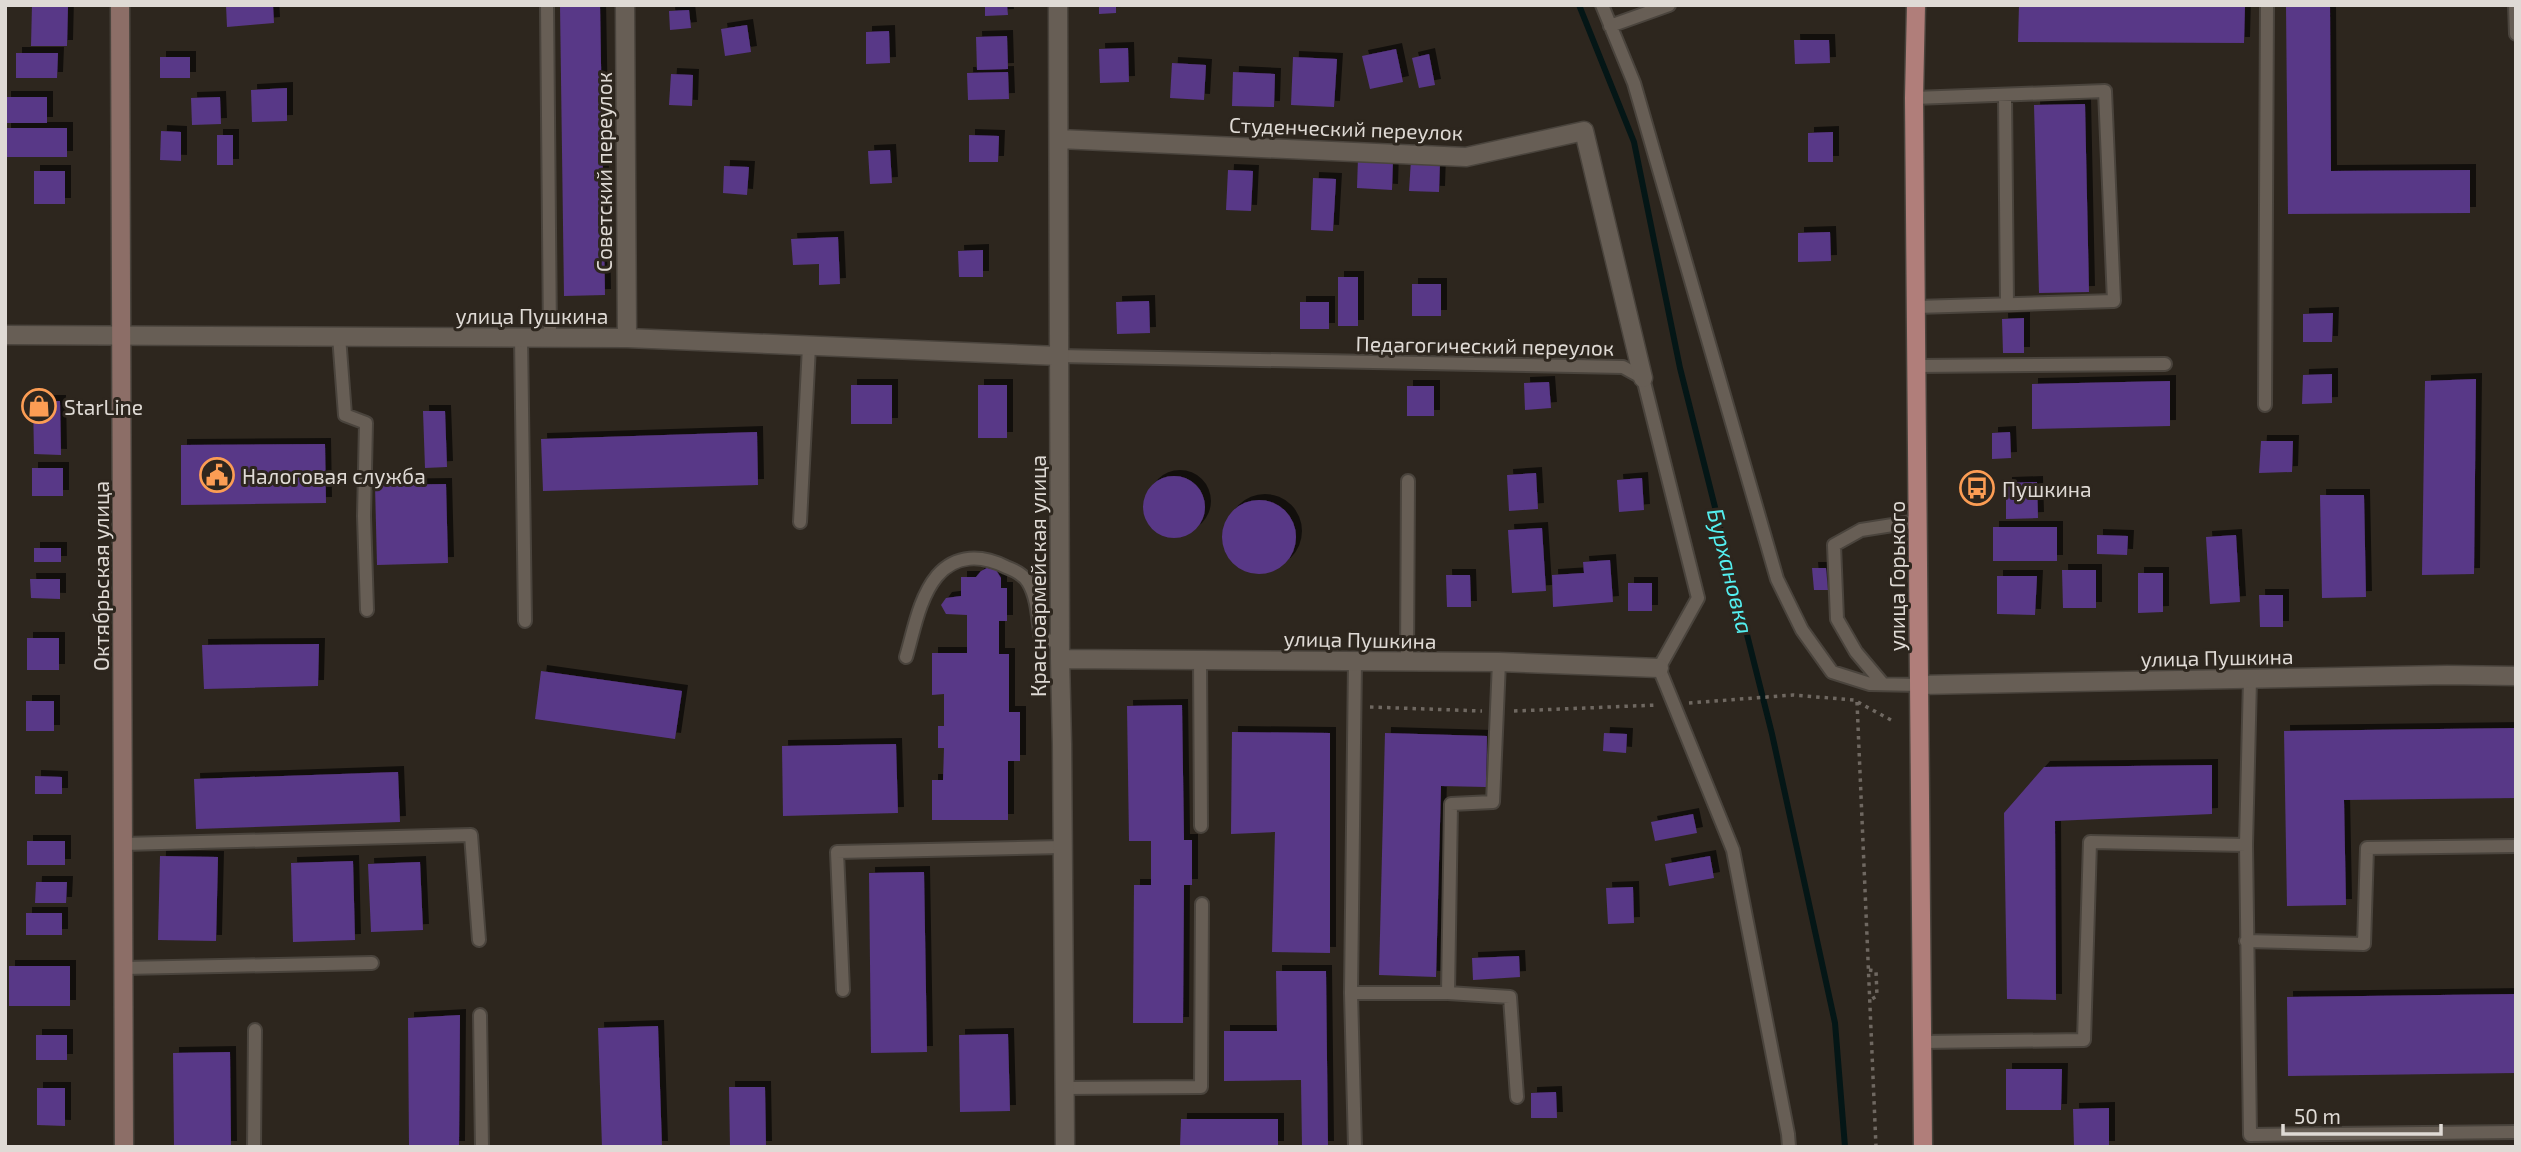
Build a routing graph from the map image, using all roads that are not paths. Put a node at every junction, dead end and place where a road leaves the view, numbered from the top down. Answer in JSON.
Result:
{"nodes":[{"id":1,"x":120,"y":5,"type":"edge"},
{"id":2,"x":547,"y":5,"type":"edge"},
{"id":3,"x":625,"y":5,"type":"edge"},
{"id":4,"x":1058,"y":5,"type":"edge"},
{"id":5,"x":1602,"y":5,"type":"edge"},
{"id":6,"x":1670,"y":5,"type":"edge"},
{"id":7,"x":1916,"y":5,"type":"edge"},
{"id":8,"x":2267,"y":5,"type":"edge"},
{"id":9,"x":2515,"y":5,"type":"edge"},
{"id":10,"x":1610,"y":26,"type":"junction"},
{"id":11,"x":2516,"y":34,"type":"edge"},
{"id":12,"x":2005,"y":95,"type":"junction"},
{"id":13,"x":1914,"y":98,"type":"junction"},
{"id":14,"x":1059,"y":139,"type":"junction"},
{"id":15,"x":2007,"y":304,"type":"junction"},
{"id":16,"x":1916,"y":307,"type":"junction"},
{"id":17,"x":5,"y":335,"type":"edge"},
{"id":18,"x":122,"y":335,"type":"junction"},
{"id":19,"x":339,"y":337,"type":"junction"},
{"id":20,"x":521,"y":337,"type":"junction"},
{"id":21,"x":550,"y":338,"type":"junction"},
{"id":22,"x":627,"y":338,"type":"junction"},
{"id":23,"x":809,"y":346,"type":"junction"},
{"id":24,"x":1059,"y":356,"type":"junction"},
{"id":25,"x":2165,"y":365,"type":"dead end"},
{"id":26,"x":1916,"y":366,"type":"junction"},
{"id":27,"x":1643,"y":378,"type":"junction"},
{"id":28,"x":2265,"y":405,"type":"dead end"},
{"id":29,"x":1408,"y":481,"type":"dead end"},
{"id":30,"x":1918,"y":521,"type":"junction"},
{"id":31,"x":800,"y":522,"type":"dead end"},
{"id":32,"x":367,"y":610,"type":"dead end"},
{"id":33,"x":525,"y":621,"type":"dead end"},
{"id":34,"x":1060,"y":650,"type":"junction"},
{"id":35,"x":906,"y":657,"type":"dead end"},
{"id":36,"x":1200,"y":660,"type":"junction"},
{"id":37,"x":1355,"y":661,"type":"junction"},
{"id":38,"x":1407,"y":662,"type":"junction"},
{"id":39,"x":1499,"y":662,"type":"junction"},
{"id":40,"x":1659,"y":668,"type":"junction"},
{"id":41,"x":2516,"y":676,"type":"edge"},
{"id":42,"x":2250,"y":679,"type":"junction"},
{"id":43,"x":1883,"y":684,"type":"junction"},
{"id":44,"x":1919,"y":685,"type":"junction"},
{"id":45,"x":1201,"y":826,"type":"dead end"},
{"id":46,"x":124,"y":844,"type":"junction"},
{"id":47,"x":2246,"y":845,"type":"junction"},
{"id":48,"x":2516,"y":846,"type":"edge"},
{"id":49,"x":1063,"y":847,"type":"junction"},
{"id":50,"x":1202,"y":904,"type":"dead end"},
{"id":51,"x":479,"y":940,"type":"dead end"},
{"id":52,"x":2246,"y":941,"type":"junction"},
{"id":53,"x":372,"y":963,"type":"dead end"},
{"id":54,"x":124,"y":968,"type":"junction"},
{"id":55,"x":843,"y":990,"type":"dead end"},
{"id":56,"x":1350,"y":993,"type":"junction"},
{"id":57,"x":1448,"y":993,"type":"junction"},
{"id":58,"x":480,"y":1015,"type":"dead end"},
{"id":59,"x":255,"y":1030,"type":"dead end"},
{"id":60,"x":1922,"y":1042,"type":"junction"},
{"id":61,"x":1065,"y":1088,"type":"junction"},
{"id":62,"x":1517,"y":1097,"type":"dead end"},
{"id":63,"x":2516,"y":1132,"type":"edge"},
{"id":64,"x":124,"y":1147,"type":"edge"},
{"id":65,"x":254,"y":1147,"type":"edge"},
{"id":66,"x":482,"y":1147,"type":"edge"},
{"id":67,"x":1065,"y":1147,"type":"edge"},
{"id":68,"x":1355,"y":1147,"type":"edge"},
{"id":69,"x":1789,"y":1147,"type":"edge"},
{"id":70,"x":1923,"y":1147,"type":"edge"}],
"edges":[{"from":1,"to":18,"type":"street","name":"Октябрьская улица"},
{"from":2,"to":21,"type":"lane"},
{"from":3,"to":22,"type":"street","name":"Советский переулок"},
{"from":4,"to":14,"type":"street","name":"Красноармейская улица"},
{"from":5,"to":10,"type":"lane"},
{"from":6,"to":10,"type":"lane"},
{"from":7,"to":13,"type":"main road","name":"улица Горького"},
{"from":8,"to":28,"type":"lane"},
{"from":9,"to":11,"type":"lane"},
{"from":10,"to":43,"type":"lane"},
{"from":12,"to":13,"type":"lane"},
{"from":12,"to":15,"type":"lane"},
{"from":12,"to":15,"type":"lane"},
{"from":13,"to":16,"type":"main road","name":"улица Горького"},
{"from":14,"to":24,"type":"street","name":"Красноармейская улица"},
{"from":14,"to":27,"type":"street","name":"Студенческий переулок"},
{"from":15,"to":16,"type":"lane"},
{"from":16,"to":26,"type":"main road","name":"улица Горького"},
{"from":17,"to":18,"type":"street","name":"улица Пушкина"},
{"from":18,"to":19,"type":"street","name":"улица Пушкина"},
{"from":18,"to":46,"type":"street","name":"Октябрьская улица"},
{"from":19,"to":20,"type":"street","name":"улица Пушкина"},
{"from":19,"to":32,"type":"lane"},
{"from":20,"to":21,"type":"street","name":"улица Пушкина"},
{"from":20,"to":33,"type":"lane"},
{"from":21,"to":22,"type":"street","name":"улица Пушкина"},
{"from":22,"to":23,"type":"street","name":"улица Пушкина"},
{"from":23,"to":24,"type":"street","name":"улица Пушкина"},
{"from":23,"to":31,"type":"lane"},
{"from":24,"to":27,"type":"lane","name":"Педагогический переулок"},
{"from":24,"to":34,"type":"street","name":"Красноармейская улица"},
{"from":25,"to":26,"type":"lane"},
{"from":26,"to":30,"type":"main road","name":"улица Горького"},
{"from":27,"to":40,"type":"lane"},
{"from":29,"to":38,"type":"lane"},
{"from":30,"to":43,"type":"lane"},
{"from":30,"to":44,"type":"main road","name":"улица Горького"},
{"from":34,"to":35,"type":"lane"},
{"from":34,"to":36,"type":"street","name":"улица Пушкина"},
{"from":34,"to":49,"type":"street","name":"Красноармейская улица"},
{"from":36,"to":37,"type":"street","name":"улица Пушкина"},
{"from":36,"to":45,"type":"lane"},
{"from":37,"to":38,"type":"street","name":"улица Пушкина"},
{"from":37,"to":56,"type":"lane"},
{"from":38,"to":39,"type":"street","name":"улица Пушкина"},
{"from":39,"to":40,"type":"street","name":"улица Пушкина"},
{"from":39,"to":57,"type":"lane"},
{"from":40,"to":69,"type":"lane"},
{"from":41,"to":42,"type":"street","name":"улица Пушкина"},
{"from":42,"to":44,"type":"street","name":"улица Пушкина"},
{"from":42,"to":47,"type":"lane"},
{"from":43,"to":44,"type":"lane"},
{"from":44,"to":60,"type":"main road","name":"улица Горького"},
{"from":46,"to":51,"type":"lane"},
{"from":46,"to":54,"type":"street","name":"Октябрьская улица"},
{"from":47,"to":52,"type":"lane"},
{"from":47,"to":60,"type":"lane"},
{"from":48,"to":52,"type":"lane"},
{"from":49,"to":55,"type":"lane"},
{"from":49,"to":61,"type":"street","name":"Красноармейская улица"},
{"from":50,"to":61,"type":"lane"},
{"from":52,"to":63,"type":"lane"},
{"from":53,"to":54,"type":"lane"},
{"from":54,"to":64,"type":"street","name":"Октябрьская улица"},
{"from":56,"to":57,"type":"lane"},
{"from":56,"to":68,"type":"lane"},
{"from":57,"to":62,"type":"lane"},
{"from":58,"to":66,"type":"lane"},
{"from":59,"to":65,"type":"lane"},
{"from":60,"to":70,"type":"main road","name":"улица Горького"},
{"from":61,"to":67,"type":"street","name":"Красноармейская улица"}]}
